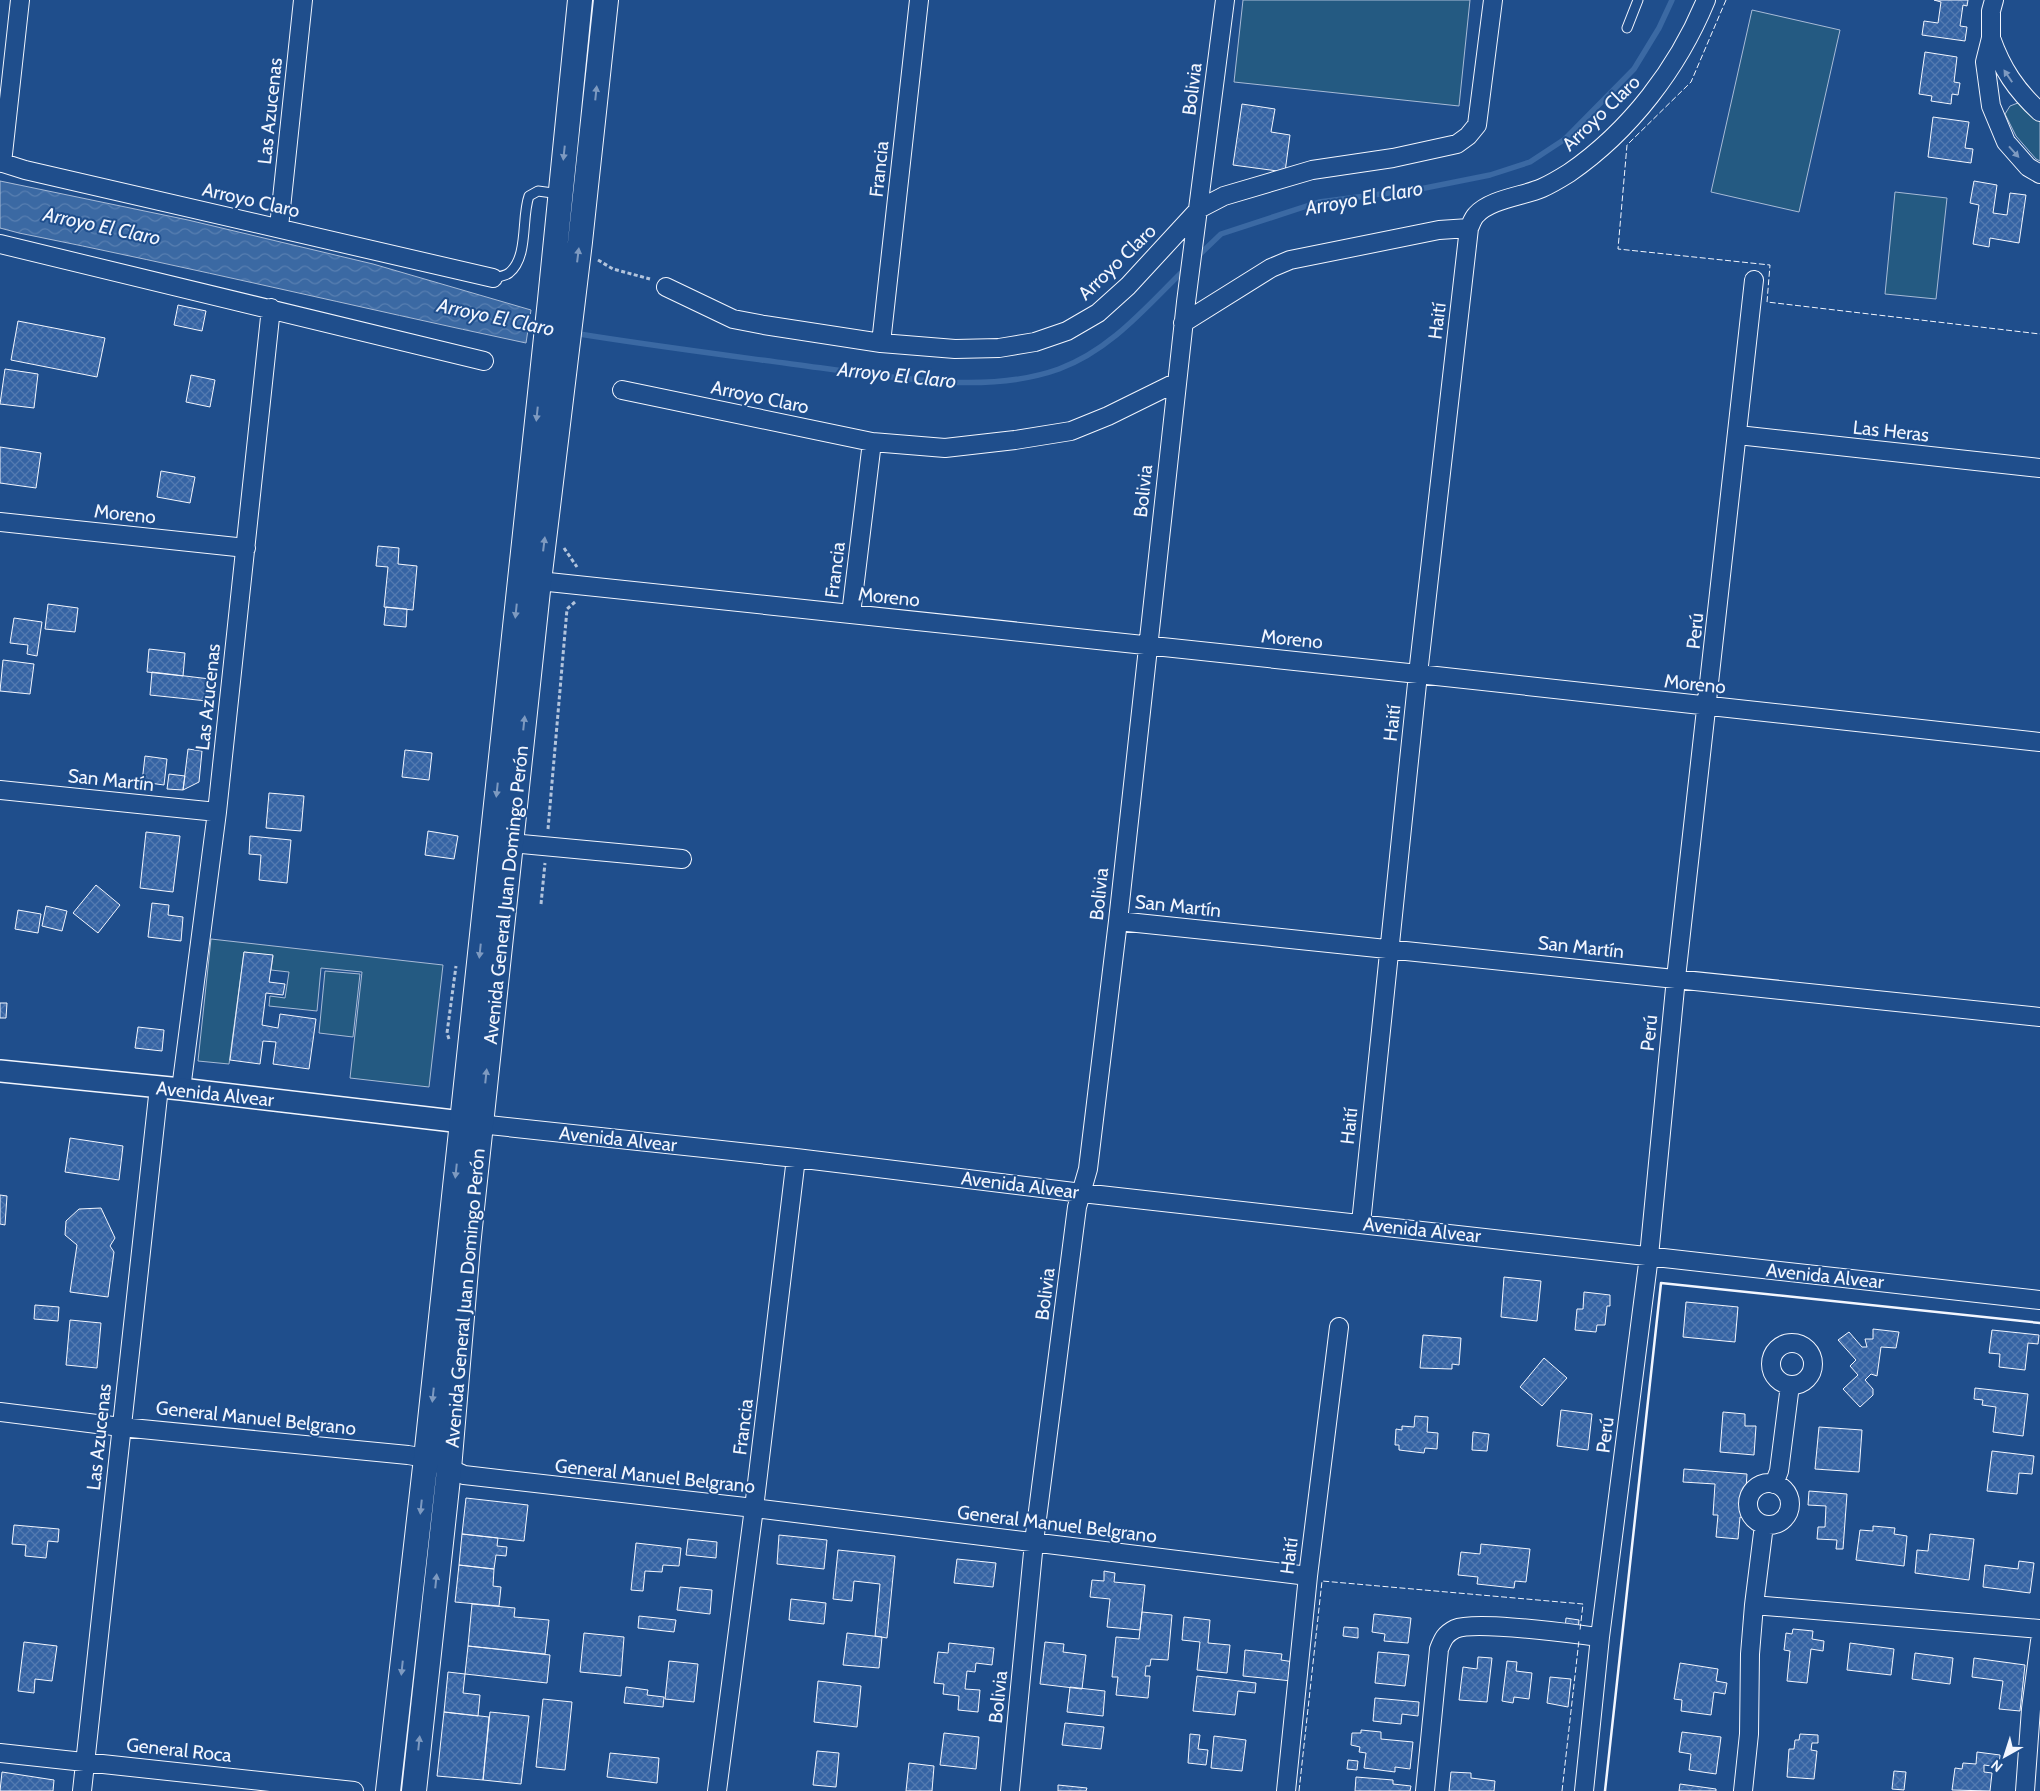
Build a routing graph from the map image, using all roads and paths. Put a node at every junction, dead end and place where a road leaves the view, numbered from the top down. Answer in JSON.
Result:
{"nodes":[{"id":1,"x":20,"y":0,"type":"edge"},
{"id":2,"x":303,"y":0,"type":"edge"},
{"id":3,"x":580,"y":0,"type":"edge"},
{"id":4,"x":606,"y":0,"type":"edge"},
{"id":5,"x":919,"y":0,"type":"edge"},
{"id":6,"x":1225,"y":0,"type":"edge"},
{"id":7,"x":1493,"y":0,"type":"edge"},
{"id":8,"x":1638,"y":0,"type":"edge"},
{"id":9,"x":1706,"y":0,"type":"edge"},
{"id":10,"x":1994,"y":0,"type":"edge"},
{"id":11,"x":1627,"y":28,"type":"dead end"},
{"id":12,"x":1991,"y":38,"type":"junction"},
{"id":13,"x":2040,"y":112,"type":"edge"},
{"id":14,"x":1,"y":163,"type":"edge"},
{"id":15,"x":2040,"y":174,"type":"edge"},
{"id":16,"x":560,"y":194,"type":"junction"},
{"id":17,"x":1199,"y":209,"type":"junction"},
{"id":18,"x":279,"y":227,"type":"junction"},
{"id":19,"x":1469,"y":228,"type":"junction"},
{"id":20,"x":0,"y":244,"type":"edge"},
{"id":21,"x":594,"y":258,"type":"dead end"},
{"id":22,"x":493,"y":278,"type":"joint"},
{"id":23,"x":1754,"y":280,"type":"dead end"},
{"id":24,"x":666,"y":287,"type":"joint"},
{"id":25,"x":562,"y":302,"type":"junction"},
{"id":26,"x":271,"y":308,"type":"junction"},
{"id":27,"x":1183,"y":323,"type":"junction"},
{"id":28,"x":881,"y":342,"type":"junction"},
{"id":29,"x":484,"y":361,"type":"dead end"},
{"id":30,"x":554,"y":367,"type":"junction"},
{"id":31,"x":1177,"y":382,"type":"junction"},
{"id":32,"x":622,"y":390,"type":"dead end"},
{"id":33,"x":1738,"y":435,"type":"junction"},
{"id":34,"x":872,"y":442,"type":"junction"},
{"id":35,"x":2040,"y":468,"type":"edge"},
{"id":36,"x":0,"y":522,"type":"edge"},
{"id":37,"x":565,"y":538,"type":"dead end"},
{"id":38,"x":246,"y":548,"type":"junction"},
{"id":39,"x":539,"y":581,"type":"junction"},
{"id":40,"x":578,"y":585,"type":"junction"},
{"id":41,"x":851,"y":614,"type":"junction"},
{"id":42,"x":1147,"y":645,"type":"junction"},
{"id":43,"x":1418,"y":674,"type":"junction"},
{"id":44,"x":1707,"y":707,"type":"junction"},
{"id":45,"x":2040,"y":742,"type":"edge"},
{"id":46,"x":0,"y":790,"type":"edge"},
{"id":47,"x":217,"y":812,"type":"junction"},
{"id":48,"x":511,"y":844,"type":"junction"},
{"id":49,"x":546,"y":847,"type":"junction"},
{"id":50,"x":682,"y":859,"type":"dead end"},
{"id":51,"x":541,"y":904,"type":"dead end"},
{"id":52,"x":1118,"y":921,"type":"junction"},
{"id":53,"x":1389,"y":948,"type":"junction"},
{"id":54,"x":458,"y":961,"type":"dead end"},
{"id":55,"x":1676,"y":978,"type":"junction"},
{"id":56,"x":2040,"y":1017,"type":"edge"},
{"id":57,"x":450,"y":1041,"type":"dead end"},
{"id":58,"x":0,"y":1071,"type":"edge"},
{"id":59,"x":159,"y":1087,"type":"junction"},
{"id":60,"x":181,"y":1089,"type":"junction"},
{"id":61,"x":471,"y":1123,"type":"junction"},
{"id":62,"x":796,"y":1158,"type":"junction"},
{"id":63,"x":1082,"y":1192,"type":"junction"},
{"id":64,"x":1361,"y":1223,"type":"junction"},
{"id":65,"x":1649,"y":1256,"type":"junction"},
{"id":66,"x":2040,"y":1300,"type":"edge"},
{"id":67,"x":1339,"y":1328,"type":"dead end"},
{"id":68,"x":1790,"y":1385,"type":"dead end"},
{"id":69,"x":0,"y":1412,"type":"edge"},
{"id":70,"x":121,"y":1427,"type":"junction"},
{"id":71,"x":426,"y":1458,"type":"junction"},
{"id":72,"x":448,"y":1469,"type":"junction"},
{"id":73,"x":1774,"y":1484,"type":"junction"},
{"id":74,"x":754,"y":1508,"type":"junction"},
{"id":75,"x":1764,"y":1525,"type":"junction"},
{"id":76,"x":1034,"y":1542,"type":"junction"},
{"id":77,"x":1308,"y":1576,"type":"junction"},
{"id":78,"x":1754,"y":1604,"type":"junction"},
{"id":79,"x":2040,"y":1629,"type":"edge"},
{"id":80,"x":1600,"y":1637,"type":"junction"},
{"id":81,"x":2040,"y":1641,"type":"edge"},
{"id":82,"x":0,"y":1753,"type":"edge"},
{"id":83,"x":85,"y":1761,"type":"junction"},
{"id":84,"x":82,"y":1791,"type":"edge"},
{"id":85,"x":354,"y":1791,"type":"edge"},
{"id":86,"x":388,"y":1791,"type":"edge"},
{"id":87,"x":414,"y":1791,"type":"edge"},
{"id":88,"x":717,"y":1791,"type":"edge"},
{"id":89,"x":1010,"y":1791,"type":"edge"},
{"id":90,"x":1286,"y":1791,"type":"edge"},
{"id":91,"x":1425,"y":1791,"type":"edge"},
{"id":92,"x":1584,"y":1791,"type":"edge"},
{"id":93,"x":1743,"y":1791,"type":"edge"},
{"id":94,"x":2025,"y":1791,"type":"edge"}],
"edges":[{"from":1,"to":14,"type":"street"},
{"from":2,"to":18,"type":"street","name":"Las Azucenas"},
{"from":3,"to":16,"type":"main road","name":"Avenida General Juan Domingo Perón","one_way":true},
{"from":25,"to":4,"type":"main road","name":"Avenida General Juan Domingo Perón","one_way":true},
{"from":5,"to":28,"type":"street","name":"Francia"},
{"from":6,"to":17,"type":"street","name":"Bolivia"},
{"from":7,"to":17,"type":"street","name":"Arroyo Claro"},
{"from":8,"to":11,"type":"lane"},
{"from":9,"to":19,"type":"street","name":"Arroyo Claro"},
{"from":10,"to":12,"type":"street"},
{"from":13,"to":12,"type":"street","one_way":true},
{"from":12,"to":15,"type":"street","one_way":true},
{"from":14,"to":18,"type":"street","name":"Arroyo Claro"},
{"from":16,"to":22,"type":"lane"},
{"from":16,"to":25,"type":"main road","name":"Avenida General Juan Domingo Perón"},
{"from":17,"to":27,"type":"street","name":"Bolivia"},
{"from":17,"to":28,"type":"street","name":"Arroyo Claro"},
{"from":18,"to":22,"type":"street","name":"Arroyo Claro"},
{"from":19,"to":27,"type":"street"},
{"from":19,"to":43,"type":"street","name":"Haití"},
{"from":20,"to":26,"type":"street"},
{"from":21,"to":24,"type":"path"},
{"from":23,"to":33,"type":"street","name":"Perú"},
{"from":24,"to":28,"type":"street","name":"Arroyo Claro"},
{"from":25,"to":30,"type":"main road","name":"Avenida General Juan Domingo Perón"},
{"from":26,"to":29,"type":"street"},
{"from":26,"to":38,"type":"street","name":"Las Azucenas"},
{"from":27,"to":31,"type":"street","name":"Bolivia"},
{"from":39,"to":30,"type":"main road","name":"Avenida General Juan Domingo Perón","one_way":true},
{"from":30,"to":61,"type":"main road","name":"Avenida General Juan Domingo Perón","one_way":true},
{"from":31,"to":34,"type":"street","name":"Arroyo Claro"},
{"from":31,"to":42,"type":"street","name":"Bolivia"},
{"from":32,"to":34,"type":"street","name":"Arroyo Claro"},
{"from":33,"to":35,"type":"street","name":"Las Heras"},
{"from":33,"to":44,"type":"street","name":"Perú"},
{"from":34,"to":41,"type":"street","name":"Francia"},
{"from":36,"to":38,"type":"street","name":"Moreno"},
{"from":37,"to":40,"type":"path"},
{"from":38,"to":47,"type":"street","name":"Las Azucenas"},
{"from":39,"to":40,"type":"street","name":"Moreno"},
{"from":48,"to":39,"type":"main road","name":"Avenida General Juan Domingo Perón","one_way":true},
{"from":40,"to":41,"type":"street","name":"Moreno"},
{"from":40,"to":49,"type":"path"},
{"from":41,"to":42,"type":"street","name":"Moreno"},
{"from":42,"to":43,"type":"street","name":"Moreno"},
{"from":42,"to":52,"type":"street","name":"Bolivia"},
{"from":43,"to":44,"type":"street","name":"Moreno"},
{"from":43,"to":53,"type":"street","name":"Haití"},
{"from":44,"to":45,"type":"street","name":"Moreno"},
{"from":44,"to":55,"type":"street","name":"Perú"},
{"from":46,"to":47,"type":"street","name":"San Martín"},
{"from":47,"to":60,"type":"street","name":"Las Azucenas"},
{"from":48,"to":49,"type":"street"},
{"from":61,"to":48,"type":"main road","name":"Avenida General Juan Domingo Perón","one_way":true},
{"from":49,"to":50,"type":"street"},
{"from":49,"to":51,"type":"path"},
{"from":52,"to":53,"type":"street","name":"San Martín"},
{"from":52,"to":63,"type":"street","name":"Bolivia"},
{"from":53,"to":55,"type":"street","name":"San Martín"},
{"from":53,"to":64,"type":"street","name":"Haití"},
{"from":54,"to":57,"type":"path"},
{"from":55,"to":56,"type":"street","name":"San Martín"},
{"from":55,"to":65,"type":"street","name":"Perú"},
{"from":58,"to":59,"type":"street","name":"Avenida Alvear"},
{"from":59,"to":60,"type":"street","name":"Avenida Alvear"},
{"from":59,"to":70,"type":"street","name":"Las Azucenas"},
{"from":60,"to":61,"type":"street","name":"Avenida Alvear"},
{"from":61,"to":62,"type":"street","name":"Avenida Alvear"},
{"from":61,"to":71,"type":"main road","name":"Avenida General Juan Domingo Perón","one_way":true},
{"from":61,"to":72,"type":"main road","name":"Avenida General Juan Domingo Perón"},
{"from":62,"to":63,"type":"street","name":"Avenida Alvear"},
{"from":62,"to":74,"type":"street","name":"Francia"},
{"from":63,"to":64,"type":"street","name":"Avenida Alvear"},
{"from":63,"to":76,"type":"street","name":"Bolivia"},
{"from":64,"to":65,"type":"street","name":"Avenida Alvear"},
{"from":65,"to":66,"type":"street","name":"Avenida Alvear"},
{"from":65,"to":80,"type":"street","name":"Perú"},
{"from":67,"to":77,"type":"street","name":"Haití"},
{"from":68,"to":73,"type":"street"},
{"from":69,"to":70,"type":"street","name":"General Manuel Belgrano"},
{"from":70,"to":71,"type":"street","name":"General Manuel Belgrano"},
{"from":70,"to":83,"type":"street","name":"Las Azucenas"},
{"from":71,"to":72,"type":"street","name":"General Manuel Belgrano"},
{"from":71,"to":86,"type":"main road","name":"Avenida General Juan Domingo Perón","one_way":true},
{"from":72,"to":74,"type":"street","name":"General Manuel Belgrano"},
{"from":87,"to":72,"type":"main road","name":"Avenida General Juan Domingo Perón","one_way":true},
{"from":73,"to":75,"type":"street"},
{"from":73,"to":75,"type":"street"},
{"from":74,"to":76,"type":"street","name":"General Manuel Belgrano"},
{"from":74,"to":88,"type":"street","name":"Francia"},
{"from":75,"to":78,"type":"street"},
{"from":76,"to":77,"type":"street","name":"General Manuel Belgrano"},
{"from":76,"to":89,"type":"street","name":"Bolivia"},
{"from":77,"to":90,"type":"street","name":"Haití"},
{"from":78,"to":79,"type":"street"},
{"from":78,"to":93,"type":"street"},
{"from":80,"to":91,"type":"street"},
{"from":80,"to":92,"type":"street","name":"Perú"},
{"from":81,"to":94,"type":"street"},
{"from":82,"to":83,"type":"street","name":"General Roca"},
{"from":83,"to":84,"type":"street","name":"Las Azucenas"},
{"from":83,"to":85,"type":"street","name":"General Roca"}]}
